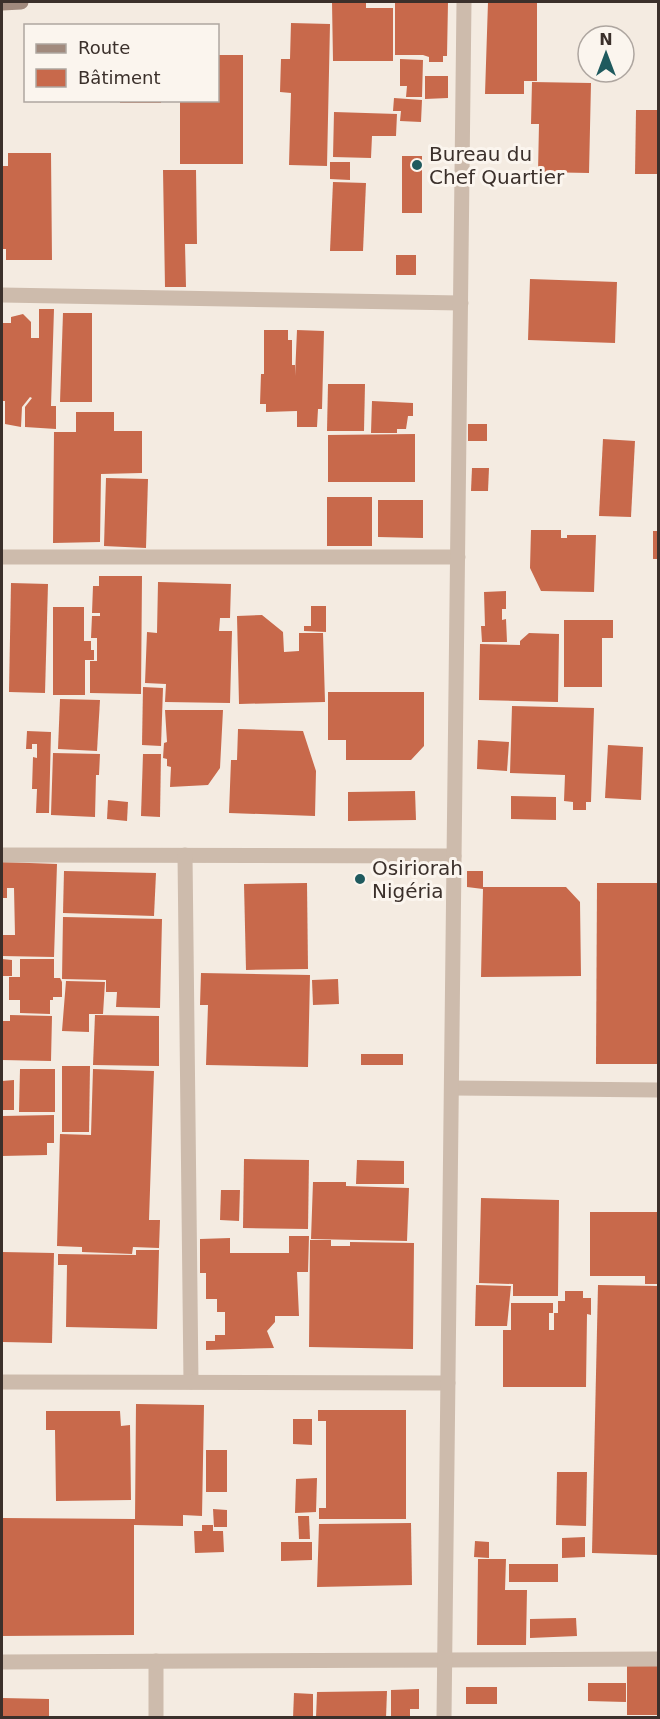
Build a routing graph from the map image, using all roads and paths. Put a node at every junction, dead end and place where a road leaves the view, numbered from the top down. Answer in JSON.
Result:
{"nodes":[{"id":1,"x":21,"y":2,"type":"edge"},
{"id":2,"x":464,"y":2,"type":"edge"},
{"id":3,"x":2,"y":3,"type":"edge"},
{"id":4,"x":2,"y":295,"type":"edge"},
{"id":5,"x":461,"y":303,"type":"junction"},
{"id":6,"x":2,"y":557,"type":"edge"},
{"id":7,"x":458,"y":557,"type":"junction"},
{"id":8,"x":2,"y":855,"type":"edge"},
{"id":9,"x":185,"y":855,"type":"junction"},
{"id":10,"x":454,"y":856,"type":"junction"},
{"id":11,"x":452,"y":1088,"type":"junction"},
{"id":12,"x":658,"y":1090,"type":"edge"},
{"id":13,"x":2,"y":1382,"type":"edge"},
{"id":14,"x":191,"y":1382,"type":"junction"},
{"id":15,"x":448,"y":1383,"type":"junction"},
{"id":16,"x":658,"y":1659,"type":"edge"},
{"id":17,"x":445,"y":1660,"type":"junction"},
{"id":18,"x":156,"y":1661,"type":"junction"},
{"id":19,"x":2,"y":1662,"type":"edge"},
{"id":20,"x":156,"y":1718,"type":"edge"},
{"id":21,"x":444,"y":1718,"type":"edge"}],
"edges":[{"from":1,"to":3,"type":"street"},
{"from":2,"to":5,"type":"street"},
{"from":4,"to":5,"type":"street"},
{"from":5,"to":7,"type":"street"},
{"from":6,"to":7,"type":"street"},
{"from":7,"to":10,"type":"street"},
{"from":8,"to":9,"type":"street"},
{"from":9,"to":10,"type":"street"},
{"from":9,"to":14,"type":"street"},
{"from":10,"to":11,"type":"street"},
{"from":11,"to":12,"type":"street"},
{"from":11,"to":15,"type":"street"},
{"from":13,"to":14,"type":"street"},
{"from":14,"to":15,"type":"street"},
{"from":15,"to":17,"type":"street"},
{"from":16,"to":17,"type":"street"},
{"from":17,"to":18,"type":"street"},
{"from":17,"to":21,"type":"street"},
{"from":18,"to":19,"type":"street"},
{"from":18,"to":20,"type":"street"}]}
